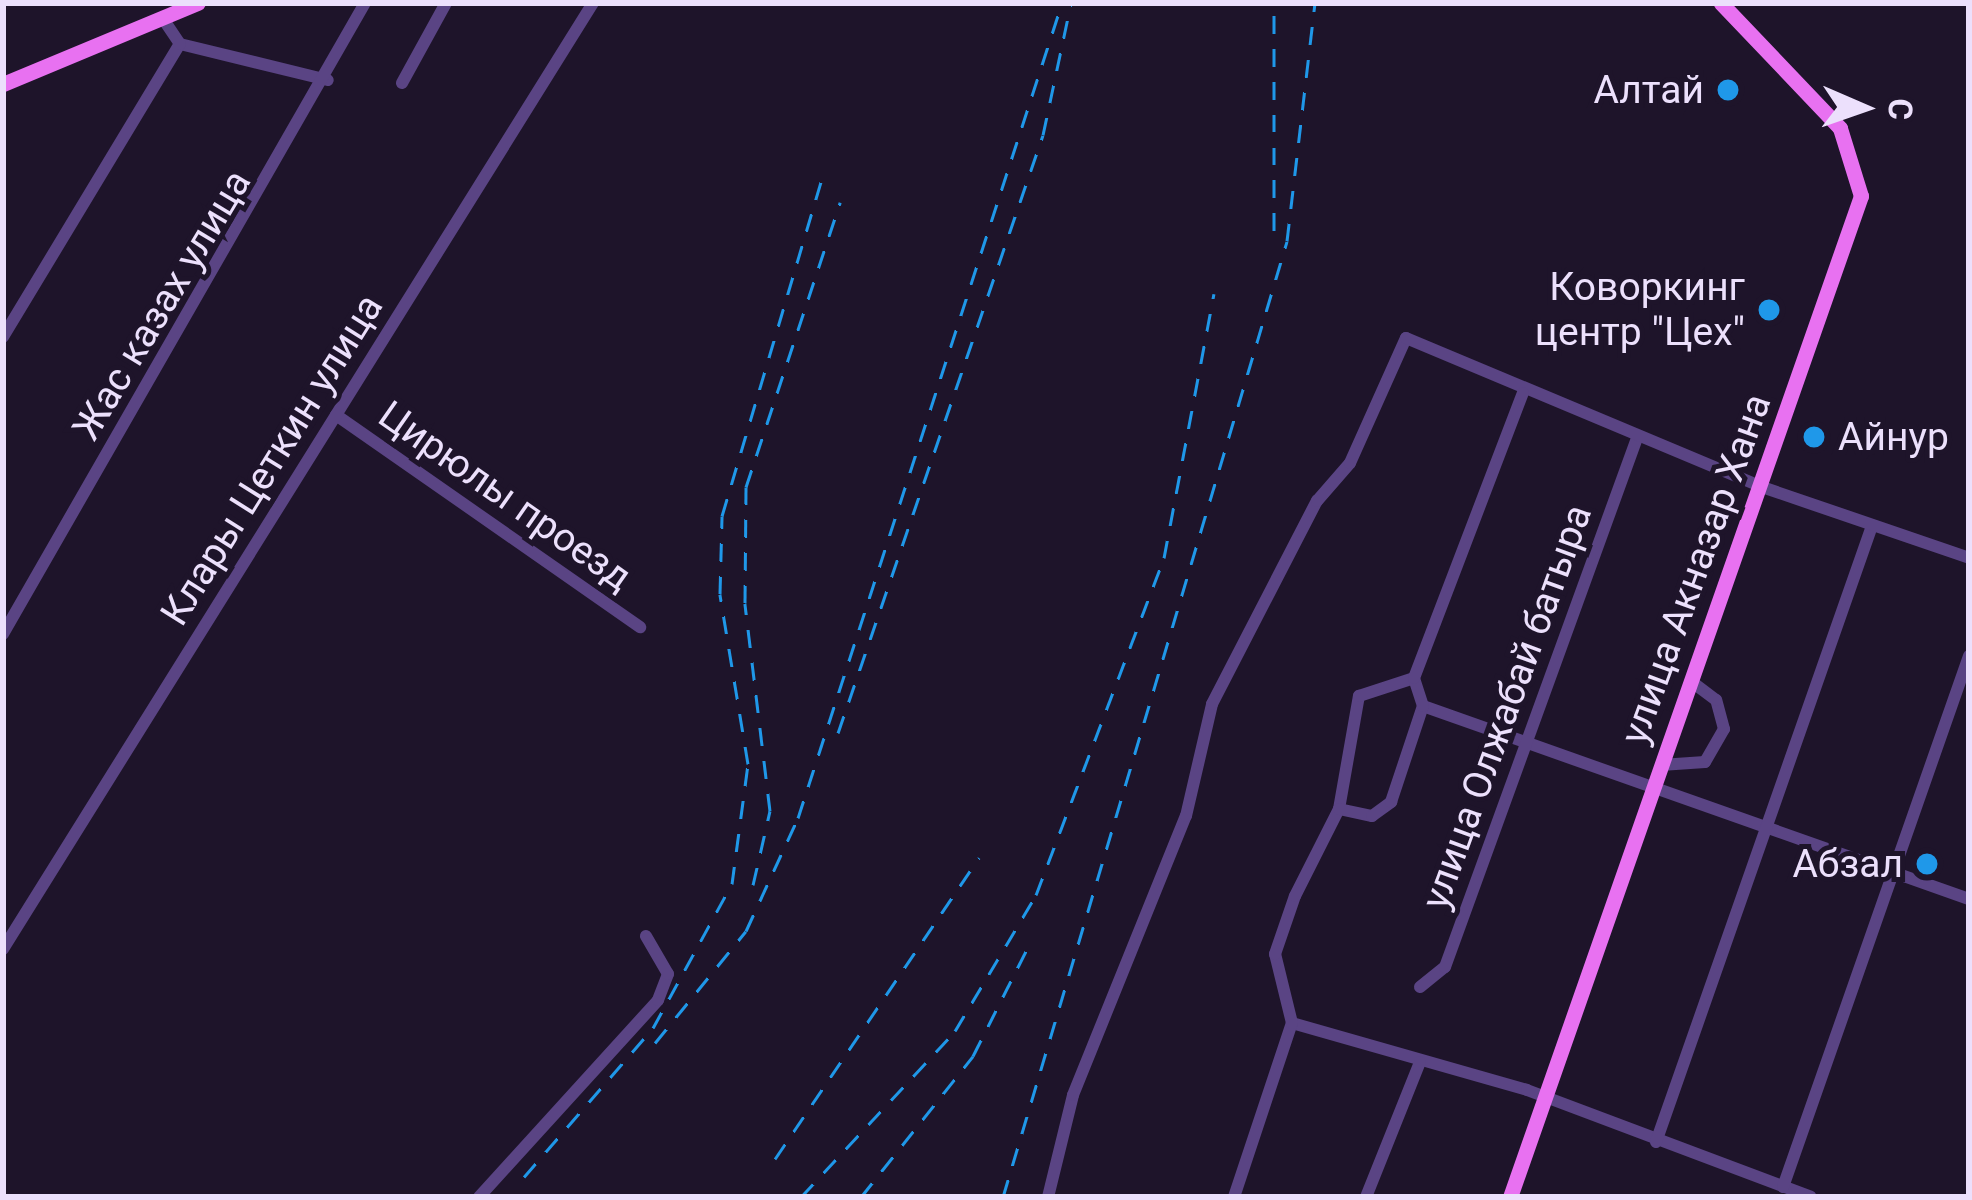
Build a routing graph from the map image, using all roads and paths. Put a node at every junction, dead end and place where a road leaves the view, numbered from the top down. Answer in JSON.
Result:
{"nodes":[{"id":1,"x":198,"y":3,"type":"edge"},
{"id":2,"x":365,"y":3,"type":"edge"},
{"id":3,"x":446,"y":3,"type":"edge"},
{"id":4,"x":593,"y":3,"type":"edge"},
{"id":5,"x":1721,"y":3,"type":"edge"},
{"id":6,"x":162,"y":17,"type":"junction"},
{"id":7,"x":179,"y":44,"type":"junction"},
{"id":8,"x":328,"y":80,"type":"junction"},
{"id":9,"x":402,"y":82,"type":"dead end"},
{"id":10,"x":3,"y":84,"type":"edge"},
{"id":11,"x":3,"y":337,"type":"edge"},
{"id":12,"x":1523,"y":393,"type":"junction"},
{"id":13,"x":336,"y":415,"type":"junction"},
{"id":14,"x":1637,"y":437,"type":"junction"},
{"id":15,"x":1762,"y":487,"type":"junction"},
{"id":16,"x":1872,"y":526,"type":"junction"},
{"id":17,"x":1969,"y":558,"type":"edge"},
{"id":18,"x":640,"y":627,"type":"dead end"},
{"id":19,"x":3,"y":634,"type":"edge"},
{"id":20,"x":1969,"y":656,"type":"edge"},
{"id":21,"x":1414,"y":678,"type":"junction"},
{"id":22,"x":1691,"y":681,"type":"junction"},
{"id":23,"x":1423,"y":706,"type":"junction"},
{"id":24,"x":1526,"y":742,"type":"junction"},
{"id":25,"x":1661,"y":764,"type":"junction"},
{"id":26,"x":1652,"y":786,"type":"junction"},
{"id":27,"x":1339,"y":809,"type":"junction"},
{"id":28,"x":1772,"y":825,"type":"junction"},
{"id":29,"x":1893,"y":868,"type":"junction"},
{"id":30,"x":1969,"y":899,"type":"edge"},
{"id":31,"x":646,"y":936,"type":"dead end"},
{"id":32,"x":3,"y":949,"type":"edge"},
{"id":33,"x":1420,"y":987,"type":"dead end"},
{"id":34,"x":1292,"y":1023,"type":"junction"},
{"id":35,"x":1420,"y":1062,"type":"junction"},
{"id":36,"x":1545,"y":1102,"type":"junction"},
{"id":37,"x":1656,"y":1142,"type":"junction"},
{"id":38,"x":1783,"y":1187,"type":"junction"},
{"id":39,"x":479,"y":1197,"type":"edge"},
{"id":40,"x":1048,"y":1197,"type":"edge"},
{"id":41,"x":1234,"y":1197,"type":"edge"},
{"id":42,"x":1366,"y":1197,"type":"edge"},
{"id":43,"x":1510,"y":1197,"type":"edge"},
{"id":44,"x":1811,"y":1197,"type":"edge"}],
"edges":[{"from":1,"to":6,"type":"main road"},
{"from":2,"to":8,"type":"street","name":"Жас казах улица"},
{"from":3,"to":9,"type":"street"},
{"from":4,"to":13,"type":"street","name":"Клары Цеткин улица"},
{"from":5,"to":15,"type":"main road","name":"улица Акназар Хана"},
{"from":6,"to":7,"type":"street"},
{"from":6,"to":10,"type":"main road"},
{"from":7,"to":8,"type":"street"},
{"from":7,"to":11,"type":"street"},
{"from":8,"to":19,"type":"street","name":"Жас казах улица"},
{"from":12,"to":14,"type":"street"},
{"from":12,"to":21,"type":"street"},
{"from":12,"to":40,"type":"street"},
{"from":13,"to":18,"type":"street","name":"Цирюлы проезд"},
{"from":13,"to":32,"type":"street","name":"Клары Цеткин улица"},
{"from":14,"to":15,"type":"street"},
{"from":14,"to":24,"type":"street","name":"улица Олжабай батыра"},
{"from":15,"to":16,"type":"street"},
{"from":15,"to":22,"type":"main road","name":"улица Акназар Хана"},
{"from":16,"to":17,"type":"street"},
{"from":16,"to":28,"type":"street"},
{"from":20,"to":29,"type":"street"},
{"from":21,"to":23,"type":"street"},
{"from":21,"to":27,"type":"street"},
{"from":22,"to":25,"type":"main road","name":"улица Акназар Хана"},
{"from":22,"to":25,"type":"street"},
{"from":23,"to":24,"type":"street"},
{"from":23,"to":27,"type":"street"},
{"from":24,"to":26,"type":"street"},
{"from":24,"to":33,"type":"street","name":"улица Олжабай батыра"},
{"from":25,"to":26,"type":"main road","name":"улица Акназар Хана"},
{"from":26,"to":28,"type":"street"},
{"from":26,"to":36,"type":"main road","name":"улица Акназар Хана"},
{"from":27,"to":34,"type":"street"},
{"from":28,"to":29,"type":"street"},
{"from":28,"to":37,"type":"street"},
{"from":29,"to":30,"type":"street"},
{"from":29,"to":38,"type":"street"},
{"from":31,"to":39,"type":"street"},
{"from":34,"to":35,"type":"street"},
{"from":34,"to":41,"type":"street"},
{"from":35,"to":36,"type":"street"},
{"from":35,"to":42,"type":"street"},
{"from":36,"to":37,"type":"street"},
{"from":36,"to":43,"type":"main road","name":"улица Акназар Хана"},
{"from":37,"to":38,"type":"street"},
{"from":38,"to":44,"type":"street"}]}
